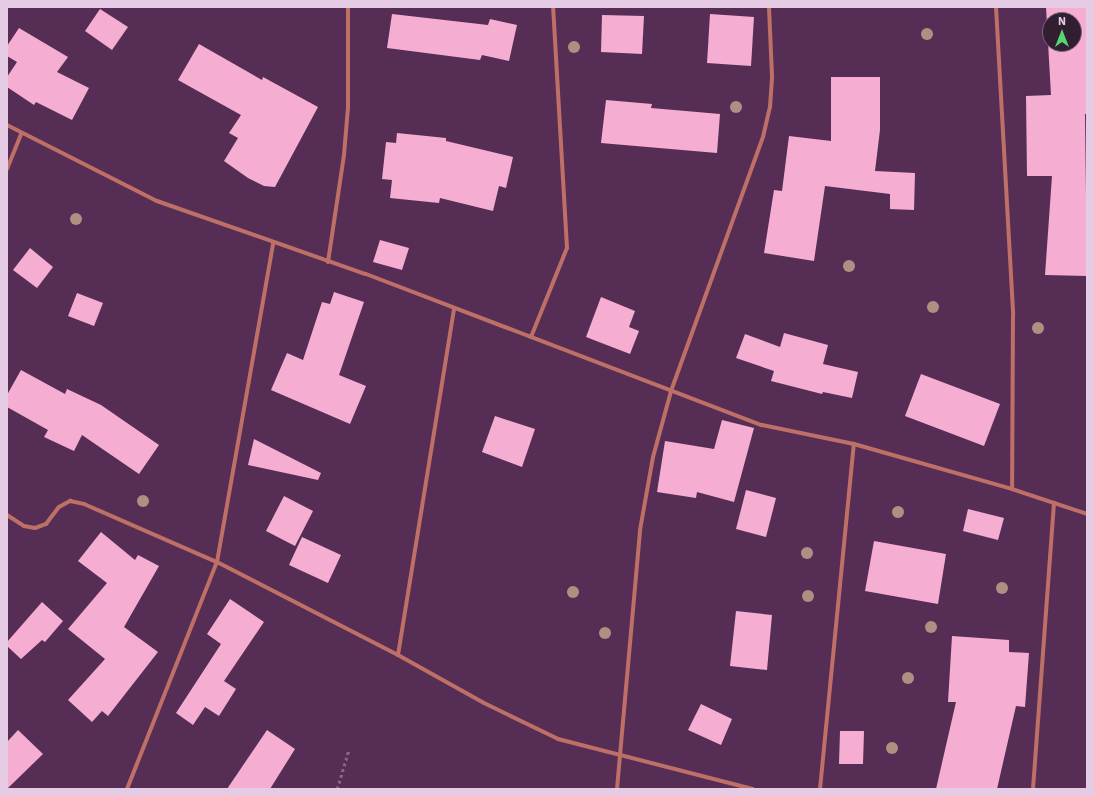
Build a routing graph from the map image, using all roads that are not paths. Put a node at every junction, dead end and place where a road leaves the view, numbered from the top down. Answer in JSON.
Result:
{"nodes":[{"id":1,"x":348,"y":7,"type":"edge"},
{"id":2,"x":553,"y":7,"type":"edge"},
{"id":3,"x":769,"y":7,"type":"edge"},
{"id":4,"x":996,"y":7,"type":"edge"},
{"id":5,"x":7,"y":125,"type":"edge"},
{"id":6,"x":21,"y":134,"type":"junction"},
{"id":7,"x":7,"y":169,"type":"edge"},
{"id":8,"x":273,"y":243,"type":"junction"},
{"id":9,"x":328,"y":262,"type":"junction"},
{"id":10,"x":454,"y":309,"type":"junction"},
{"id":11,"x":531,"y":338,"type":"junction"},
{"id":12,"x":671,"y":391,"type":"junction"},
{"id":13,"x":854,"y":444,"type":"junction"},
{"id":14,"x":1012,"y":489,"type":"junction"},
{"id":15,"x":1054,"y":503,"type":"junction"},
{"id":16,"x":1087,"y":514,"type":"edge"},
{"id":17,"x":7,"y":515,"type":"edge"},
{"id":18,"x":217,"y":562,"type":"junction"},
{"id":19,"x":398,"y":654,"type":"junction"},
{"id":20,"x":620,"y":754,"type":"junction"},
{"id":21,"x":127,"y":789,"type":"edge"},
{"id":22,"x":618,"y":789,"type":"edge"},
{"id":23,"x":753,"y":789,"type":"edge"},
{"id":24,"x":820,"y":789,"type":"edge"},
{"id":25,"x":1033,"y":789,"type":"edge"}],
"edges":[{"from":1,"to":9,"type":"street"},
{"from":2,"to":11,"type":"street"},
{"from":3,"to":12,"type":"street"},
{"from":4,"to":14,"type":"street"},
{"from":5,"to":6,"type":"street"},
{"from":6,"to":7,"type":"street"},
{"from":6,"to":8,"type":"street"},
{"from":8,"to":9,"type":"street"},
{"from":8,"to":18,"type":"street"},
{"from":9,"to":10,"type":"street"},
{"from":10,"to":11,"type":"street"},
{"from":10,"to":19,"type":"street"},
{"from":11,"to":12,"type":"street"},
{"from":12,"to":13,"type":"street"},
{"from":12,"to":20,"type":"street"},
{"from":13,"to":14,"type":"street"},
{"from":13,"to":24,"type":"street"},
{"from":14,"to":15,"type":"street"},
{"from":15,"to":16,"type":"street"},
{"from":15,"to":25,"type":"street"},
{"from":17,"to":18,"type":"street"},
{"from":18,"to":19,"type":"street"},
{"from":18,"to":21,"type":"street"},
{"from":19,"to":20,"type":"street"},
{"from":20,"to":22,"type":"street"},
{"from":20,"to":23,"type":"street"}]}
